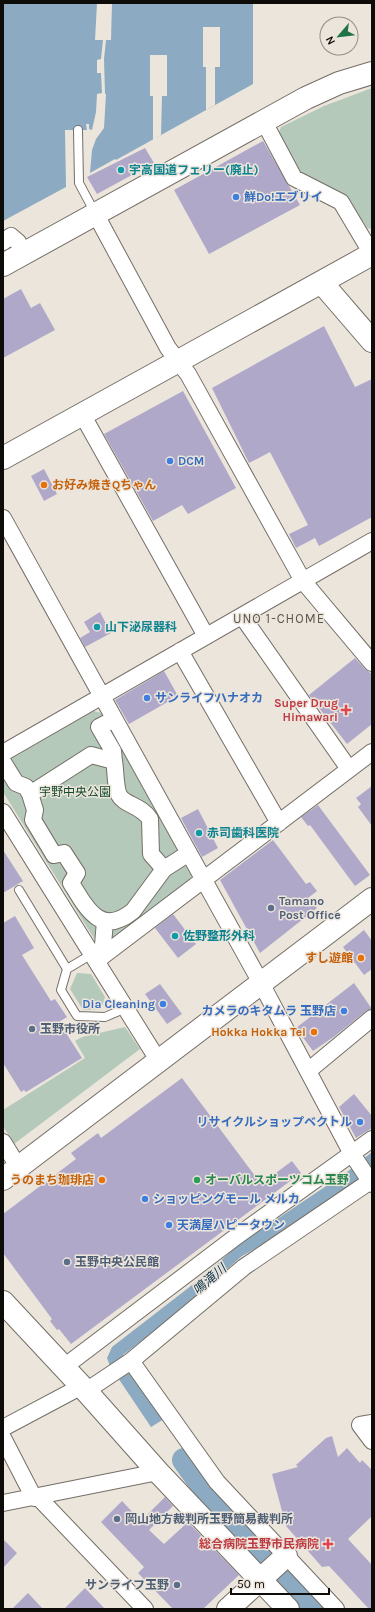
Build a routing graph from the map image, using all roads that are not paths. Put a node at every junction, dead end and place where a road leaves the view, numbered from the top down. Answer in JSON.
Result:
{"nodes":[{"id":1,"x":372,"y":73,"type":"edge"},
{"id":2,"x":263,"y":120,"type":"junction"},
{"id":3,"x":78,"y":130,"type":"dead end"},
{"id":4,"x":95,"y":213,"type":"junction"},
{"id":5,"x":3,"y":242,"type":"edge"},
{"id":6,"x":23,"y":252,"type":"junction"},
{"id":7,"x":372,"y":254,"type":"edge"},
{"id":8,"x":3,"y":264,"type":"edge"},
{"id":9,"x":322,"y":283,"type":"junction"},
{"id":10,"x":372,"y":341,"type":"edge"},
{"id":11,"x":178,"y":361,"type":"junction"},
{"id":12,"x":82,"y":414,"type":"junction"},
{"id":13,"x":3,"y":458,"type":"edge"},
{"id":14,"x":3,"y":518,"type":"edge"},
{"id":15,"x":372,"y":541,"type":"edge"},
{"id":16,"x":303,"y":581,"type":"junction"},
{"id":17,"x":242,"y":616,"type":"junction"},
{"id":18,"x":206,"y":636,"type":"junction"},
{"id":19,"x":180,"y":651,"type":"junction"},
{"id":20,"x":372,"y":663,"type":"edge"},
{"id":21,"x":102,"y":696,"type":"junction"},
{"id":22,"x":114,"y":719,"type":"junction"},
{"id":23,"x":372,"y":752,"type":"edge"},
{"id":24,"x":3,"y":753,"type":"edge"},
{"id":25,"x":114,"y":761,"type":"junction"},
{"id":26,"x":3,"y":762,"type":"edge"},
{"id":27,"x":350,"y":769,"type":"junction"},
{"id":28,"x":30,"y":794,"type":"junction"},
{"id":29,"x":3,"y":812,"type":"edge"},
{"id":30,"x":279,"y":823,"type":"junction"},
{"id":31,"x":188,"y":853,"type":"junction"},
{"id":32,"x":164,"y":869,"type":"junction"},
{"id":33,"x":203,"y":880,"type":"junction"},
{"id":34,"x":19,"y":890,"type":"dead end"},
{"id":35,"x":372,"y":899,"type":"edge"},
{"id":36,"x":105,"y":921,"type":"junction"},
{"id":37,"x":97,"y":957,"type":"junction"},
{"id":38,"x":67,"y":969,"type":"junction"},
{"id":39,"x":261,"y":983,"type":"junction"},
{"id":40,"x":126,"y":1008,"type":"junction"},
{"id":41,"x":372,"y":1018,"type":"edge"},
{"id":42,"x":158,"y":1060,"type":"junction"},
{"id":43,"x":308,"y":1071,"type":"junction"},
{"id":44,"x":372,"y":1138,"type":"edge"},
{"id":45,"x":3,"y":1142,"type":"edge"},
{"id":46,"x":11,"y":1173,"type":"edge"},
{"id":47,"x":365,"y":1173,"type":"edge"},
{"id":48,"x":3,"y":1302,"type":"edge"},
{"id":49,"x":130,"y":1362,"type":"junction"},
{"id":50,"x":64,"y":1367,"type":"junction"},
{"id":51,"x":84,"y":1388,"type":"junction"},
{"id":52,"x":372,"y":1423,"type":"edge"},
{"id":53,"x":3,"y":1428,"type":"edge"},
{"id":54,"x":3,"y":1438,"type":"edge"},
{"id":55,"x":372,"y":1441,"type":"edge"},
{"id":56,"x":158,"y":1472,"type":"junction"},
{"id":57,"x":36,"y":1498,"type":"junction"},
{"id":58,"x":3,"y":1503,"type":"edge"},
{"id":59,"x":274,"y":1567,"type":"junction"},
{"id":60,"x":145,"y":1609,"type":"edge"},
{"id":61,"x":228,"y":1609,"type":"edge"},
{"id":62,"x":288,"y":1609,"type":"edge"},
{"id":63,"x":336,"y":1609,"type":"edge"}],
"edges":[{"from":1,"to":2,"type":"street"},
{"from":2,"to":4,"type":"street"},
{"from":2,"to":7,"type":"street"},
{"from":3,"to":4,"type":"lane"},
{"from":4,"to":6,"type":"street"},
{"from":4,"to":11,"type":"street"},
{"from":5,"to":6,"type":"street"},
{"from":6,"to":8,"type":"street"},
{"from":7,"to":9,"type":"street"},
{"from":9,"to":10,"type":"street"},
{"from":9,"to":11,"type":"street"},
{"from":11,"to":12,"type":"street"},
{"from":11,"to":16,"type":"street"},
{"from":12,"to":13,"type":"street"},
{"from":12,"to":18,"type":"street"},
{"from":14,"to":21,"type":"street"},
{"from":15,"to":16,"type":"street"},
{"from":16,"to":17,"type":"street"},
{"from":16,"to":20,"type":"street"},
{"from":17,"to":18,"type":"street"},
{"from":17,"to":27,"type":"street"},
{"from":18,"to":19,"type":"street"},
{"from":19,"to":21,"type":"street"},
{"from":19,"to":30,"type":"street"},
{"from":21,"to":22,"type":"street"},
{"from":21,"to":24,"type":"street"},
{"from":22,"to":25,"type":"street"},
{"from":22,"to":31,"type":"street"},
{"from":23,"to":27,"type":"street"},
{"from":25,"to":28,"type":"street"},
{"from":25,"to":32,"type":"street"},
{"from":26,"to":28,"type":"street"},
{"from":27,"to":30,"type":"street"},
{"from":28,"to":36,"type":"street"},
{"from":29,"to":37,"type":"street"},
{"from":30,"to":33,"type":"street"},
{"from":31,"to":32,"type":"street"},
{"from":31,"to":33,"type":"street"},
{"from":32,"to":36,"type":"street"},
{"from":33,"to":37,"type":"street"},
{"from":33,"to":39,"type":"street"},
{"from":34,"to":38,"type":"lane"},
{"from":35,"to":39,"type":"street"},
{"from":36,"to":37,"type":"street"},
{"from":37,"to":38,"type":"lane"},
{"from":37,"to":40,"type":"street"},
{"from":38,"to":40,"type":"lane"},
{"from":39,"to":42,"type":"street"},
{"from":39,"to":43,"type":"street"},
{"from":40,"to":42,"type":"street"},
{"from":41,"to":43,"type":"street"},
{"from":42,"to":46,"type":"street"},
{"from":43,"to":47,"type":"street"},
{"from":44,"to":47,"type":"street"},
{"from":45,"to":46,"type":"street"},
{"from":47,"to":49,"type":"street"},
{"from":47,"to":50,"type":"street"},
{"from":48,"to":50,"type":"street"},
{"from":49,"to":51,"type":"street"},
{"from":49,"to":59,"type":"street"},
{"from":50,"to":51,"type":"street"},
{"from":51,"to":53,"type":"street"},
{"from":51,"to":56,"type":"street"},
{"from":52,"to":55,"type":"street"},
{"from":54,"to":57,"type":"street"},
{"from":56,"to":57,"type":"street"},
{"from":56,"to":59,"type":"street"},
{"from":57,"to":58,"type":"street"},
{"from":57,"to":60,"type":"street"},
{"from":59,"to":61,"type":"street"},
{"from":59,"to":62,"type":"street"},
{"from":59,"to":63,"type":"street"}]}
